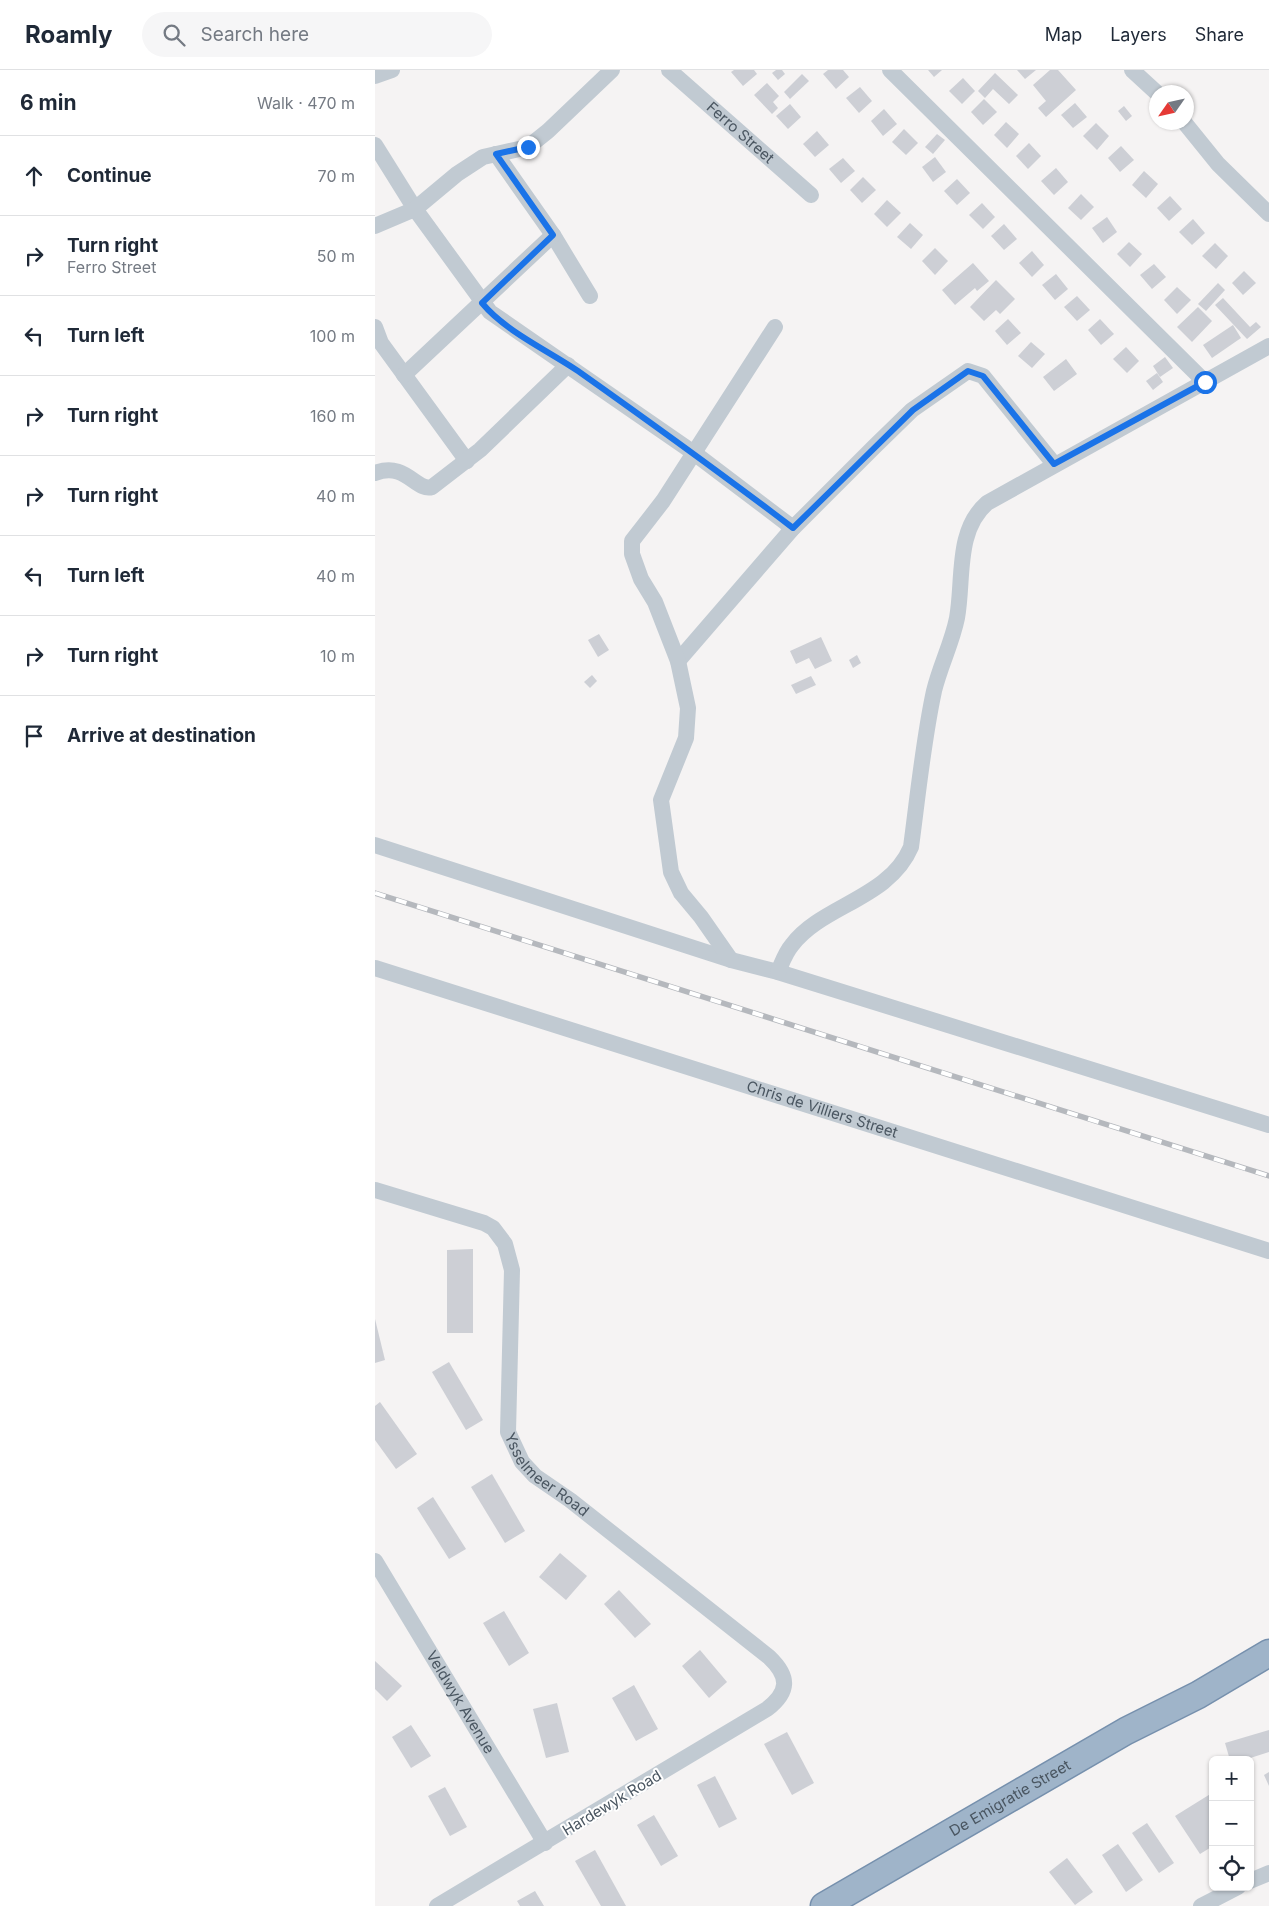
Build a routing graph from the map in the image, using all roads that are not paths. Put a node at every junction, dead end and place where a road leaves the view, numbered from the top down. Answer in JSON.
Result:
{"nodes":[{"id":1,"x":392,"y":70,"type":"edge"},
{"id":2,"x":612,"y":70,"type":"edge"},
{"id":3,"x":669,"y":70,"type":"edge"},
{"id":4,"x":890,"y":70,"type":"edge"},
{"id":5,"x":1131,"y":70,"type":"edge"},
{"id":6,"x":375,"y":76,"type":"edge"},
{"id":7,"x":1149,"y":86,"type":"edge"},
{"id":8,"x":1190,"y":130,"type":"edge"},
{"id":9,"x":375,"y":144,"type":"edge"},
{"id":10,"x":496,"y":154,"type":"junction"},
{"id":11,"x":811,"y":195,"type":"dead end"},
{"id":12,"x":415,"y":209,"type":"junction"},
{"id":13,"x":1269,"y":214,"type":"edge"},
{"id":14,"x":375,"y":226,"type":"edge"},
{"id":15,"x":553,"y":235,"type":"junction"},
{"id":16,"x":590,"y":296,"type":"dead end"},
{"id":17,"x":482,"y":303,"type":"junction"},
{"id":18,"x":375,"y":327,"type":"edge"},
{"id":19,"x":775,"y":327,"type":"dead end"},
{"id":20,"x":1269,"y":346,"type":"edge"},
{"id":21,"x":568,"y":365,"type":"junction"},
{"id":22,"x":404,"y":375,"type":"junction"},
{"id":23,"x":1205,"y":382,"type":"junction"},
{"id":24,"x":694,"y":453,"type":"junction"},
{"id":25,"x":467,"y":461,"type":"junction"},
{"id":26,"x":1054,"y":464,"type":"junction"},
{"id":27,"x":375,"y":473,"type":"edge"},
{"id":28,"x":793,"y":528,"type":"junction"},
{"id":29,"x":678,"y":661,"type":"junction"},
{"id":30,"x":375,"y":845,"type":"edge"},
{"id":31,"x":731,"y":960,"type":"junction"},
{"id":32,"x":375,"y":968,"type":"edge"},
{"id":33,"x":778,"y":972,"type":"junction"},
{"id":34,"x":1269,"y":1125,"type":"edge"},
{"id":35,"x":375,"y":1190,"type":"edge"},
{"id":36,"x":1269,"y":1250,"type":"edge"},
{"id":37,"x":375,"y":1561,"type":"edge"},
{"id":38,"x":1269,"y":1653,"type":"edge"},
{"id":39,"x":1269,"y":1668,"type":"edge"},
{"id":40,"x":782,"y":1694,"type":"joint"},
{"id":41,"x":1198,"y":1695,"type":"junction"},
{"id":42,"x":545,"y":1843,"type":"junction"},
{"id":43,"x":1269,"y":1873,"type":"edge"},
{"id":44,"x":1254,"y":1879,"type":"edge"},
{"id":45,"x":1230,"y":1896,"type":"edge"},
{"id":46,"x":437,"y":1906,"type":"edge"},
{"id":47,"x":825,"y":1906,"type":"edge"},
{"id":48,"x":1201,"y":1906,"type":"edge"}],
"edges":[{"from":1,"to":6,"type":"street"},
{"from":2,"to":10,"type":"street"},
{"from":3,"to":11,"type":"street","name":"Ferro Street"},
{"from":4,"to":23,"type":"street"},
{"from":5,"to":7,"type":"street"},
{"from":8,"to":13,"type":"street"},
{"from":9,"to":12,"type":"street"},
{"from":10,"to":12,"type":"street"},
{"from":10,"to":15,"type":"street"},
{"from":12,"to":14,"type":"street"},
{"from":12,"to":17,"type":"street"},
{"from":15,"to":16,"type":"street"},
{"from":15,"to":17,"type":"street"},
{"from":17,"to":21,"type":"street"},
{"from":17,"to":22,"type":"street"},
{"from":18,"to":22,"type":"street"},
{"from":19,"to":24,"type":"street"},
{"from":20,"to":23,"type":"street"},
{"from":21,"to":24,"type":"street"},
{"from":21,"to":25,"type":"street"},
{"from":22,"to":25,"type":"street"},
{"from":23,"to":26,"type":"street"},
{"from":24,"to":28,"type":"street"},
{"from":24,"to":29,"type":"street"},
{"from":25,"to":27,"type":"street"},
{"from":26,"to":28,"type":"street"},
{"from":26,"to":33,"type":"street"},
{"from":28,"to":29,"type":"street"},
{"from":29,"to":31,"type":"street"},
{"from":30,"to":31,"type":"street"},
{"from":31,"to":33,"type":"street"},
{"from":32,"to":36,"type":"street","name":"Chris de Villiers Street"},
{"from":33,"to":34,"type":"street"},
{"from":35,"to":40,"type":"street","name":"Ysselmeer Road"},
{"from":37,"to":42,"type":"street","name":"Veldwyk Avenue"},
{"from":38,"to":41,"type":"highway","name":"De Emigratie Street"},
{"from":39,"to":41,"type":"highway","name":"De Emigratie Street"},
{"from":40,"to":42,"type":"street","name":"Hardewyk Road"},
{"from":41,"to":47,"type":"highway","name":"De Emigratie Street"},
{"from":42,"to":46,"type":"street","name":"Hardewyk Road"},
{"from":43,"to":44,"type":"street"},
{"from":45,"to":48,"type":"street"}]}
